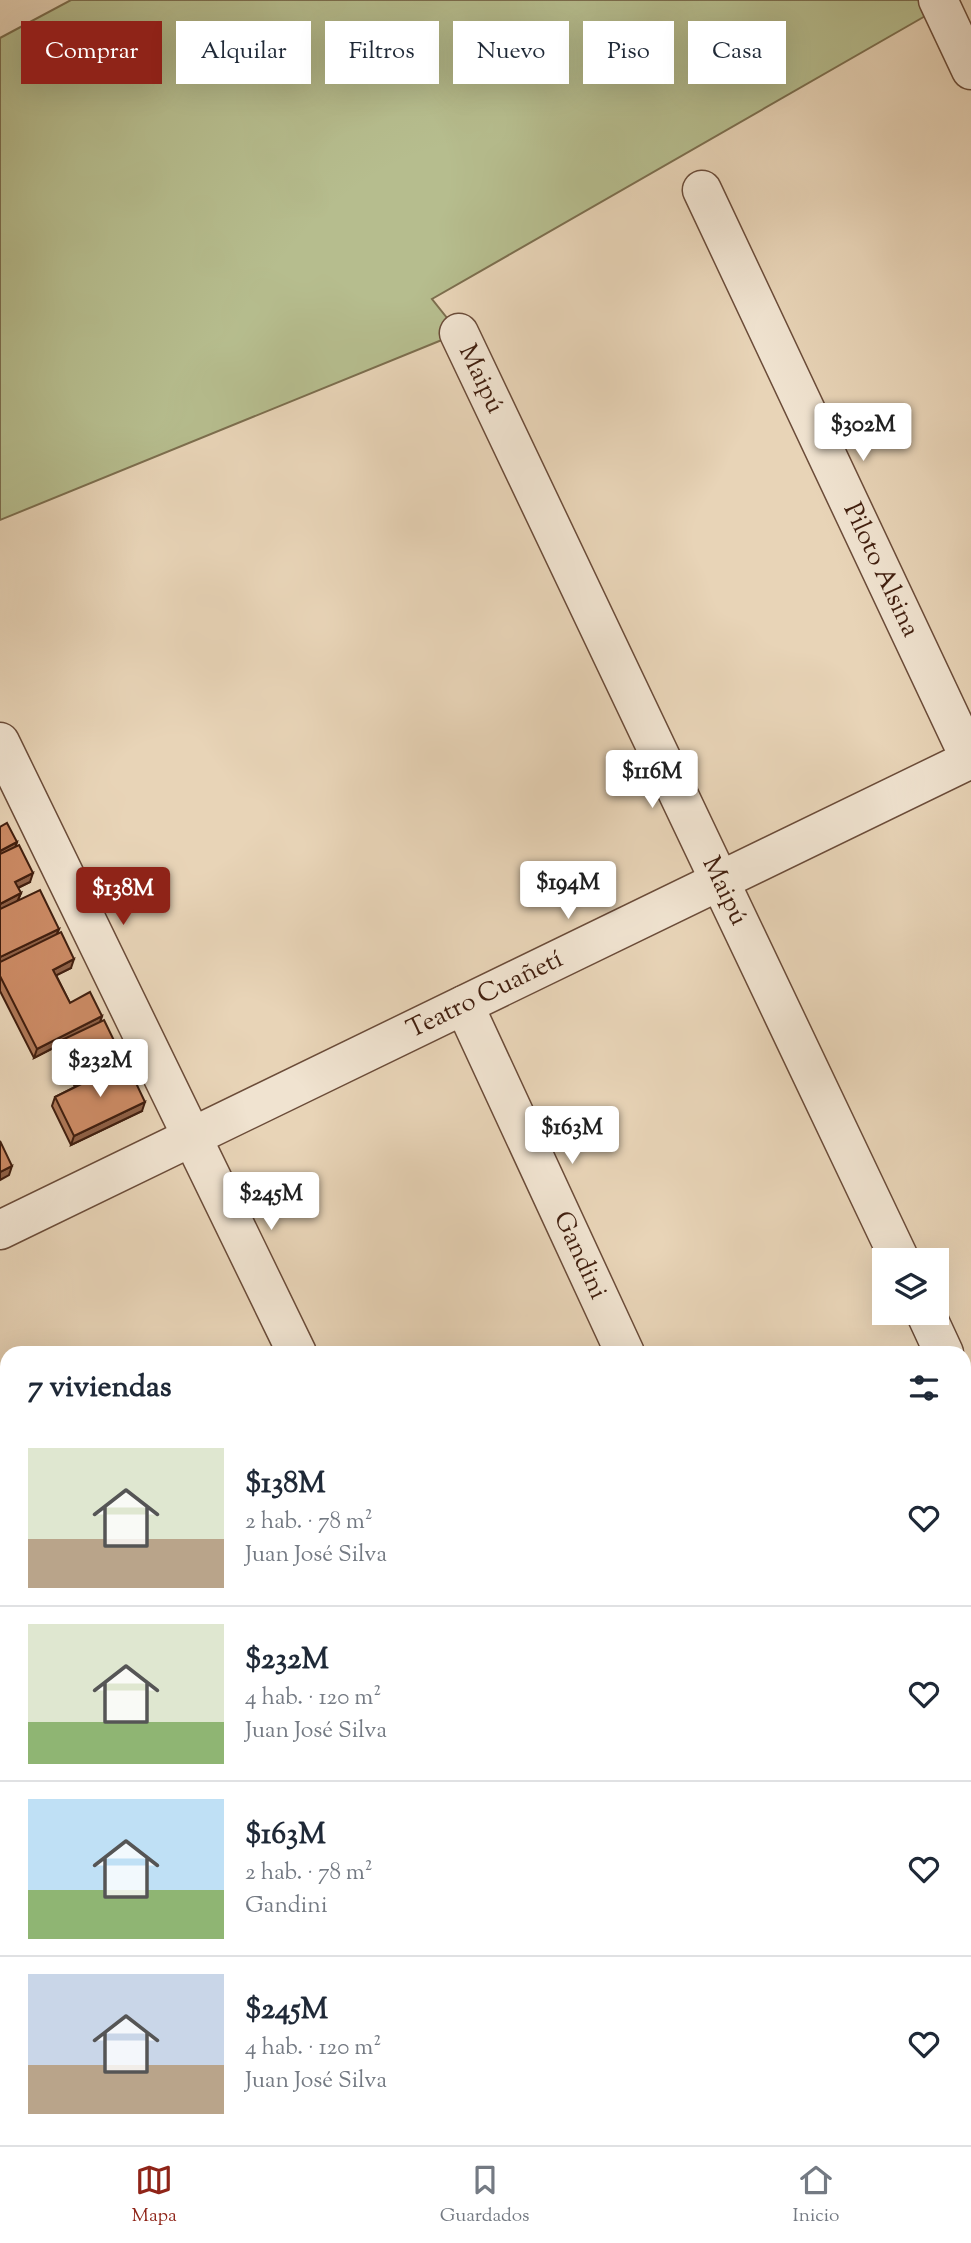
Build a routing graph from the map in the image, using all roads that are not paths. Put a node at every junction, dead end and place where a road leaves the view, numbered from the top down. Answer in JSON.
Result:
{"nodes":[{"id":1,"x":937,"y":0,"type":"edge"},
{"id":2,"x":971,"y":69,"type":"edge"},
{"id":3,"x":702,"y":190,"type":"dead end"},
{"id":4,"x":459,"y":333,"type":"dead end"},
{"id":5,"x":0,"y":742,"type":"edge"},
{"id":6,"x":971,"y":760,"type":"edge"},
{"id":7,"x":719,"y":881,"type":"junction"},
{"id":8,"x":464,"y":1005,"type":"junction"},
{"id":9,"x":191,"y":1138,"type":"junction"},
{"id":10,"x":0,"y":1230,"type":"edge"},
{"id":11,"x":894,"y":1248,"type":"edge"},
{"id":12,"x":931,"y":1325,"type":"edge"},
{"id":13,"x":294,"y":1346,"type":"edge"},
{"id":14,"x":622,"y":1346,"type":"edge"},
{"id":15,"x":941,"y":1346,"type":"edge"}],
"edges":[{"from":1,"to":2,"type":"street"},
{"from":3,"to":6,"type":"street","name":"Piloto Alsina"},
{"from":4,"to":7,"type":"street","name":"Maipú"},
{"from":5,"to":9,"type":"street"},
{"from":6,"to":7,"type":"street","name":"Teatro Cuañetí"},
{"from":7,"to":8,"type":"street","name":"Teatro Cuañetí"},
{"from":7,"to":11,"type":"street","name":"Maipú"},
{"from":8,"to":9,"type":"street","name":"Teatro Cuañetí"},
{"from":8,"to":14,"type":"street","name":"Gandini"},
{"from":9,"to":10,"type":"street","name":"Teatro Cuañetí"},
{"from":9,"to":13,"type":"street"},
{"from":12,"to":15,"type":"street"}]}
